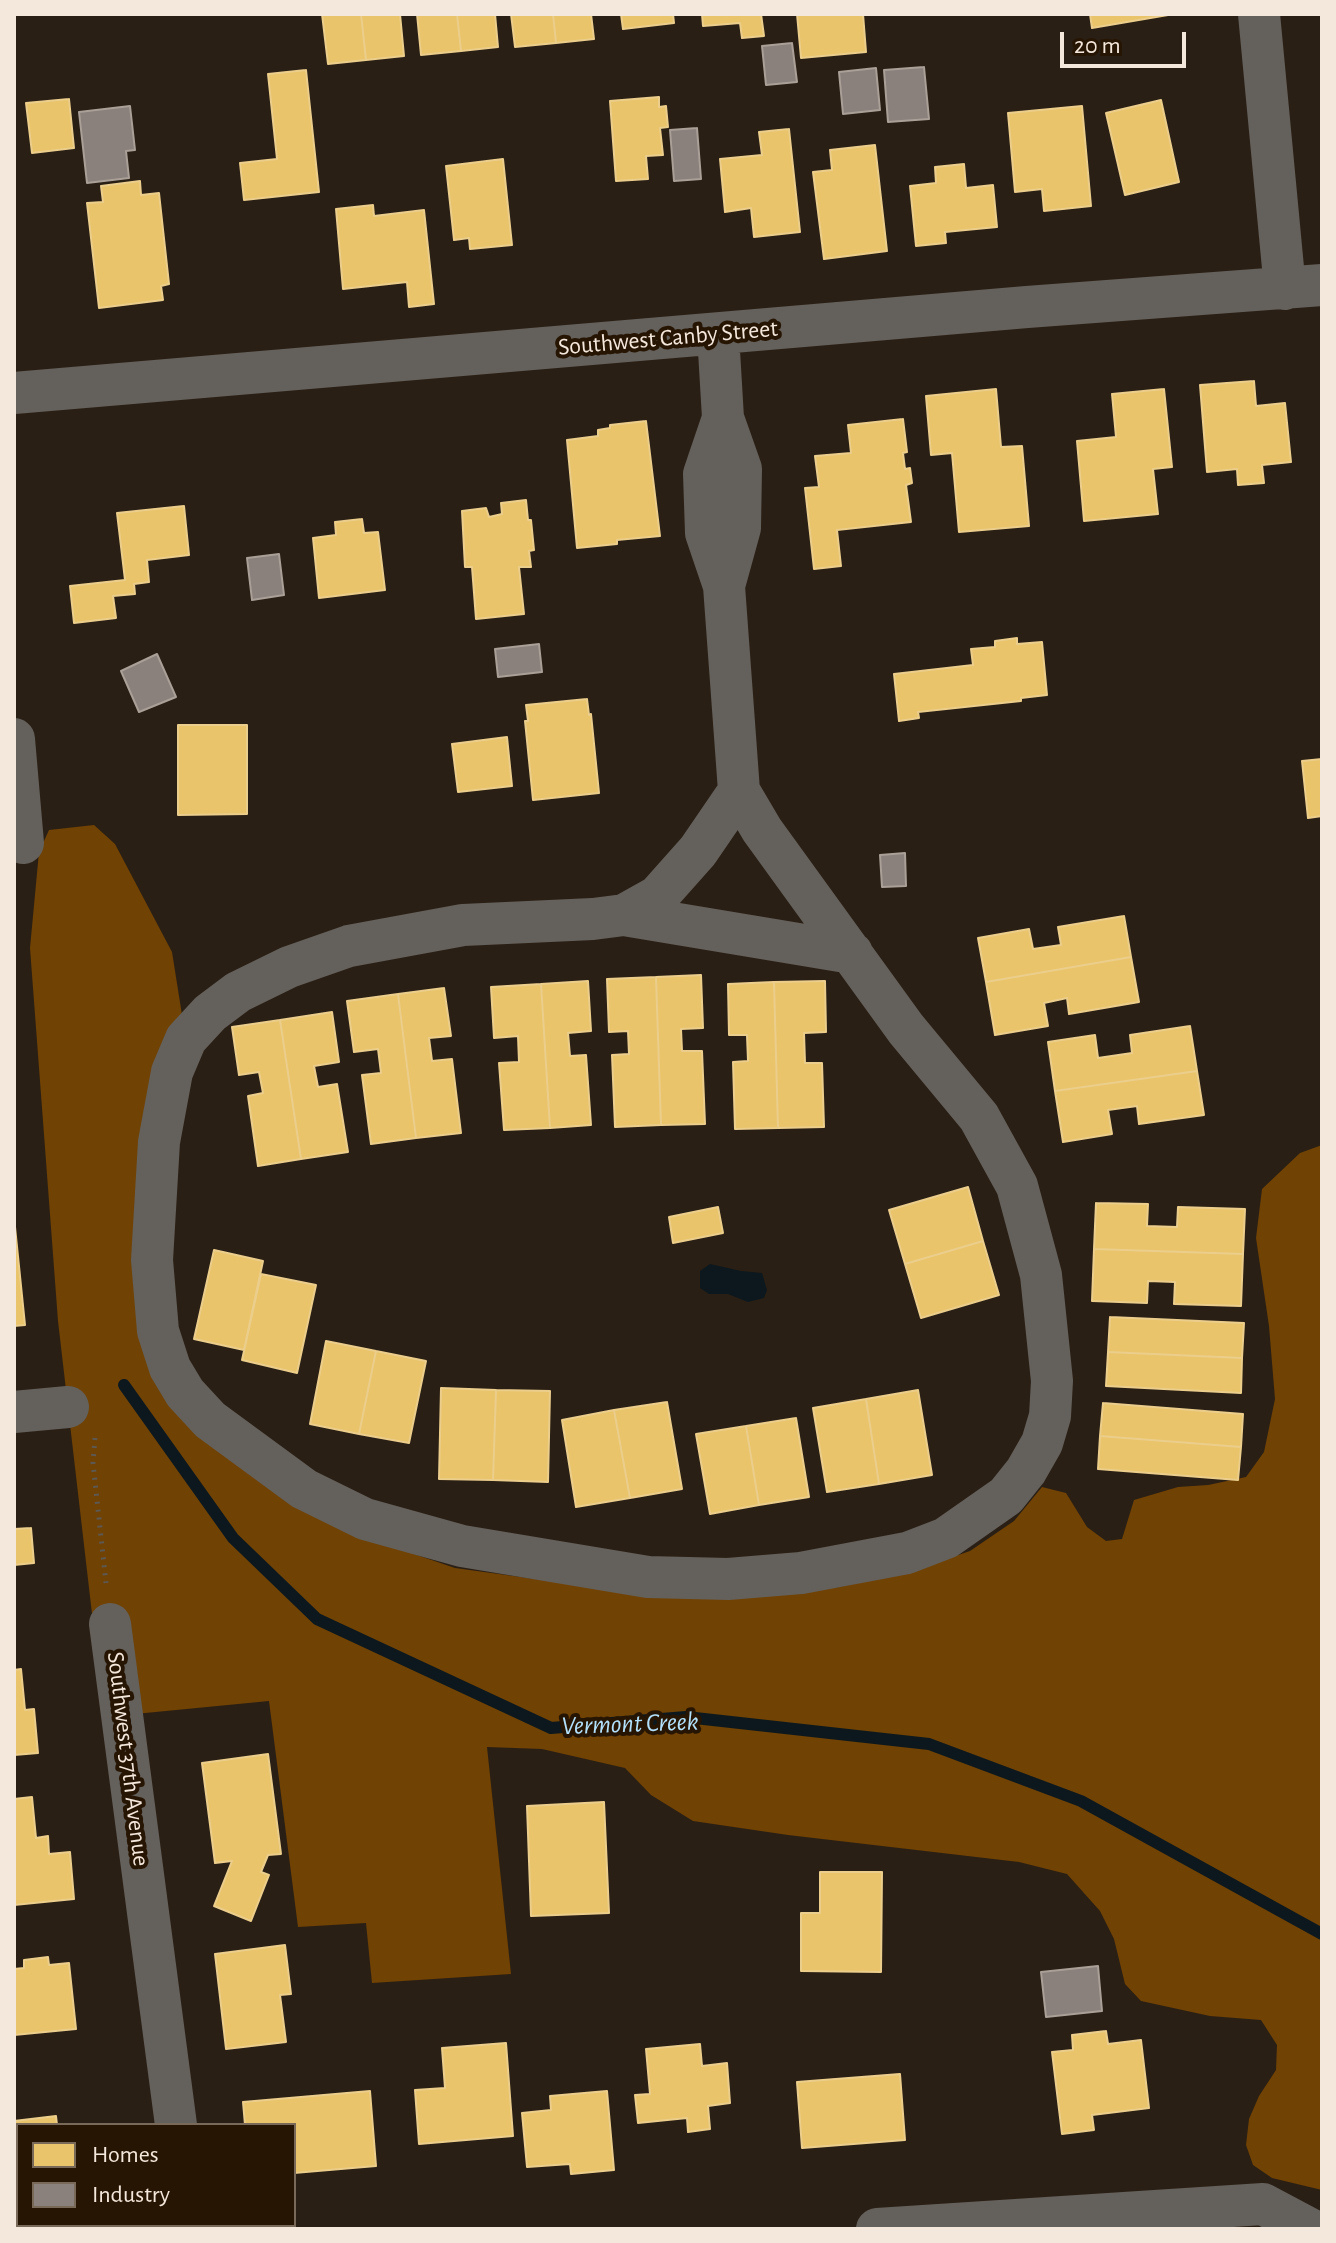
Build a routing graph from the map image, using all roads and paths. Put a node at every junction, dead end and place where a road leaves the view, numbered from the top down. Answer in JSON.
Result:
{"nodes":[{"id":1,"x":1259,"y":14,"type":"edge"},
{"id":2,"x":1304,"y":287,"type":"edge"},
{"id":3,"x":718,"y":334,"type":"junction"},
{"id":4,"x":14,"y":393,"type":"edge"},
{"id":5,"x":14,"y":739,"type":"edge"},
{"id":6,"x":739,"y":791,"type":"junction"},
{"id":7,"x":23,"y":843,"type":"dead end"},
{"id":8,"x":624,"y":915,"type":"junction"},
{"id":9,"x":852,"y":953,"type":"junction"},
{"id":10,"x":68,"y":1407,"type":"joint"},
{"id":11,"x":14,"y":1412,"type":"edge"},
{"id":12,"x":110,"y":1624,"type":"joint"},
{"id":13,"x":176,"y":2123,"type":"edge"},
{"id":14,"x":877,"y":2229,"type":"edge"},
{"id":15,"x":1310,"y":2229,"type":"edge"}],
"edges":[{"from":1,"to":2,"type":"street"},
{"from":2,"to":3,"type":"street","name":"Southwest Canby Street"},
{"from":3,"to":4,"type":"street","name":"Southwest Canby Street"},
{"from":3,"to":6,"type":"street"},
{"from":5,"to":7,"type":"street"},
{"from":6,"to":8,"type":"street"},
{"from":6,"to":9,"type":"street"},
{"from":8,"to":9,"type":"street"},
{"from":8,"to":9,"type":"street"},
{"from":10,"to":11,"type":"street"},
{"from":10,"to":12,"type":"path","name":"Southwest 37th Avenue"},
{"from":12,"to":13,"type":"street","name":"Southwest 37th Avenue"},
{"from":14,"to":15,"type":"street"}]}
